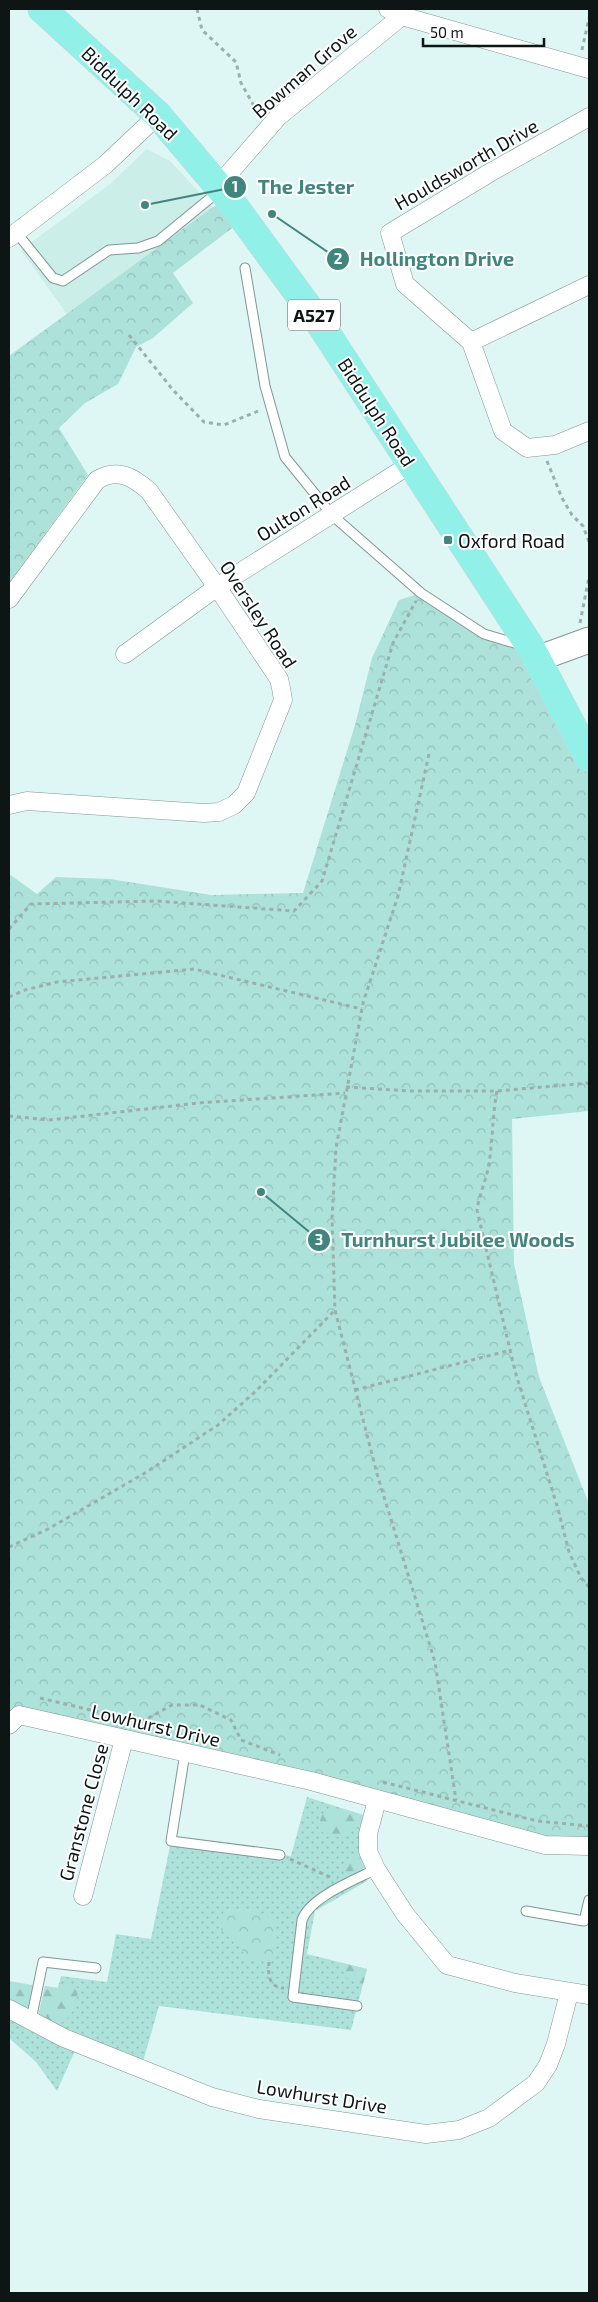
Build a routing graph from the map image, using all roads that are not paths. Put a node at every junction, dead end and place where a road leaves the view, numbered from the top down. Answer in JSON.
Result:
{"nodes":[{"id":1,"x":42,"y":9,"type":"edge"},
{"id":2,"x":395,"y":12,"type":"edge"},
{"id":3,"x":584,"y":68,"type":"edge"},
{"id":4,"x":158,"y":116,"type":"junction"},
{"id":5,"x":589,"y":117,"type":"edge"},
{"id":6,"x":219,"y":188,"type":"junction"},
{"id":7,"x":12,"y":235,"type":"edge"},
{"id":8,"x":245,"y":268,"type":"dead end"},
{"id":9,"x":589,"y":286,"type":"edge"},
{"id":10,"x":471,"y":342,"type":"junction"},
{"id":11,"x":589,"y":431,"type":"edge"},
{"id":12,"x":411,"y":464,"type":"junction"},
{"id":13,"x":332,"y":515,"type":"junction"},
{"id":14,"x":218,"y":587,"type":"junction"},
{"id":15,"x":9,"y":599,"type":"edge"},
{"id":16,"x":582,"y":642,"type":"edge"},
{"id":17,"x":534,"y":653,"type":"junction"},
{"id":18,"x":125,"y":654,"type":"dead end"},
{"id":19,"x":589,"y":758,"type":"edge"},
{"id":20,"x":9,"y":805,"type":"edge"},
{"id":21,"x":9,"y":1725,"type":"edge"},
{"id":22,"x":124,"y":1739,"type":"junction"},
{"id":23,"x":185,"y":1753,"type":"junction"},
{"id":24,"x":377,"y":1800,"type":"junction"},
{"id":25,"x":589,"y":1846,"type":"edge"},
{"id":26,"x":280,"y":1855,"type":"road end"},
{"id":27,"x":376,"y":1869,"type":"junction"},
{"id":28,"x":83,"y":1896,"type":"dead end"},
{"id":29,"x":589,"y":1900,"type":"edge"},
{"id":30,"x":526,"y":1910,"type":"dead end"},
{"id":31,"x":587,"y":1922,"type":"edge"},
{"id":32,"x":96,"y":1968,"type":"dead end"},
{"id":33,"x":569,"y":1993,"type":"junction"},
{"id":34,"x":589,"y":1996,"type":"edge"},
{"id":35,"x":357,"y":2006,"type":"dead end"},
{"id":36,"x":9,"y":2009,"type":"edge"},
{"id":37,"x":31,"y":2020,"type":"junction"}],
"edges":[{"from":1,"to":4,"type":"main road","name":"Biddulph Road","number":"A527"},
{"from":2,"to":3,"type":"street"},
{"from":2,"to":6,"type":"street","name":"Bowman Grove"},
{"from":4,"to":6,"type":"main road","name":"Biddulph Road","number":"A527"},
{"from":4,"to":7,"type":"street"},
{"from":5,"to":10,"type":"street","name":"Houldsworth Drive"},
{"from":6,"to":7,"type":"lane"},
{"from":6,"to":12,"type":"main road","name":"Biddulph Road","number":"A527"},
{"from":8,"to":13,"type":"lane"},
{"from":9,"to":10,"type":"street"},
{"from":10,"to":11,"type":"street","name":"Houldsworth Drive"},
{"from":12,"to":13,"type":"street","name":"Oulton Road"},
{"from":12,"to":17,"type":"main road","name":"Biddulph Road","number":"A527"},
{"from":13,"to":14,"type":"street","name":"Oulton Road"},
{"from":13,"to":17,"type":"lane"},
{"from":14,"to":15,"type":"street","name":"Oversley Road"},
{"from":14,"to":18,"type":"street","name":"Oulton Road"},
{"from":14,"to":20,"type":"street","name":"Oversley Road"},
{"from":16,"to":17,"type":"street"},
{"from":17,"to":19,"type":"main road","name":"Biddulph Road","number":"A527"},
{"from":21,"to":22,"type":"street","name":"Lowhurst Drive"},
{"from":22,"to":23,"type":"street","name":"Lowhurst Drive"},
{"from":22,"to":28,"type":"street","name":"Granstone Close"},
{"from":23,"to":24,"type":"street","name":"Lowhurst Drive"},
{"from":23,"to":26,"type":"lane"},
{"from":24,"to":25,"type":"street","name":"Lowhurst Drive"},
{"from":24,"to":27,"type":"street"},
{"from":27,"to":33,"type":"street"},
{"from":27,"to":35,"type":"lane"},
{"from":29,"to":31,"type":"lane"},
{"from":30,"to":31,"type":"lane"},
{"from":32,"to":37,"type":"lane"},
{"from":33,"to":34,"type":"street"},
{"from":33,"to":37,"type":"street","name":"Lowhurst Drive"},
{"from":36,"to":37,"type":"street","name":"Lowhurst Drive"}]}
